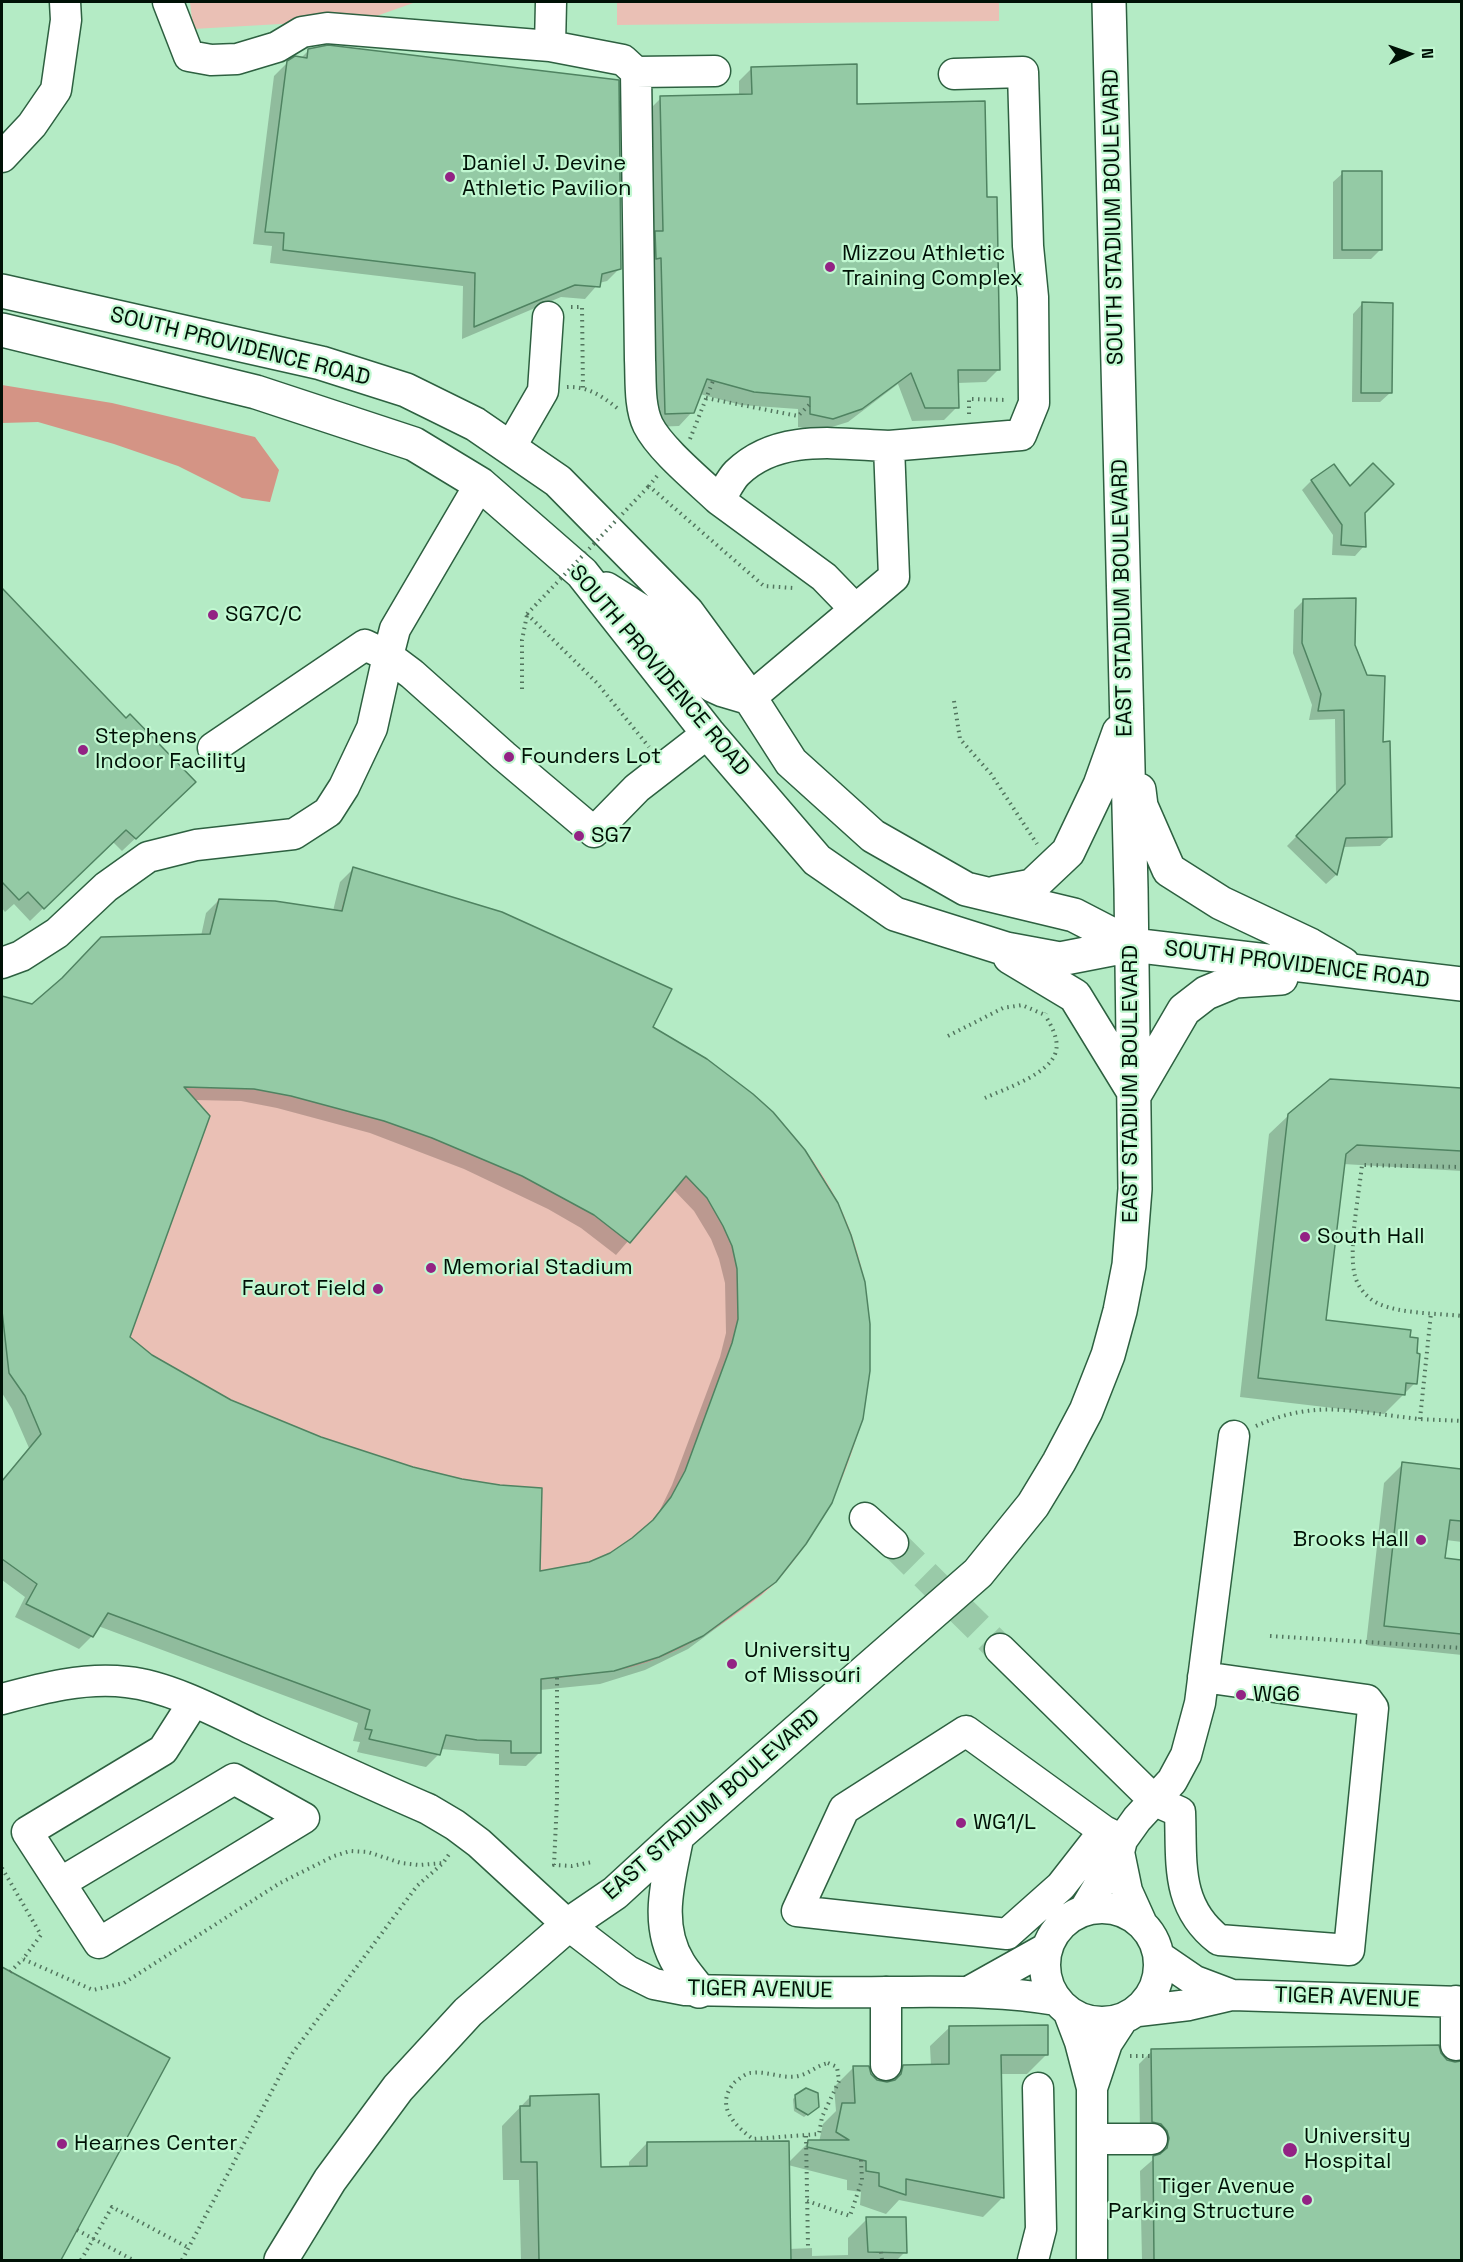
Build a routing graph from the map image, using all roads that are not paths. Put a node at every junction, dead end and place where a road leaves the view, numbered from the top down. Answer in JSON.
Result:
{"nodes":[{"id":1,"x":65,"y":2,"type":"edge"},
{"id":2,"x":168,"y":2,"type":"edge"},
{"id":3,"x":551,"y":2,"type":"edge"},
{"id":4,"x":1109,"y":2,"type":"edge"},
{"id":5,"x":550,"y":46,"type":"junction"},
{"id":6,"x":715,"y":71,"type":"dead end"},
{"id":7,"x":636,"y":72,"type":"junction"},
{"id":8,"x":954,"y":74,"type":"dead end"},
{"id":9,"x":2,"y":157,"type":"edge"},
{"id":10,"x":2,"y":291,"type":"edge"},
{"id":11,"x":548,"y":317,"type":"dead end"},
{"id":12,"x":2,"y":330,"type":"edge"},
{"id":13,"x":1119,"y":433,"type":"joint"},
{"id":14,"x":889,"y":446,"type":"junction"},
{"id":15,"x":510,"y":448,"type":"junction"},
{"id":16,"x":480,"y":484,"type":"junction"},
{"id":17,"x":719,"y":500,"type":"junction"},
{"id":18,"x":582,"y":573,"type":"junction"},
{"id":19,"x":855,"y":609,"type":"junction"},
{"id":20,"x":388,"y":656,"type":"junction"},
{"id":21,"x":750,"y":698,"type":"junction"},
{"id":22,"x":1126,"y":713,"type":"junction"},
{"id":23,"x":708,"y":733,"type":"junction"},
{"id":24,"x":213,"y":747,"type":"dead end"},
{"id":25,"x":987,"y":894,"type":"junction"},
{"id":26,"x":978,"y":940,"type":"junction"},
{"id":27,"x":1132,"y":945,"type":"junction"},
{"id":28,"x":2,"y":963,"type":"edge"},
{"id":29,"x":1358,"y":972,"type":"junction"},
{"id":30,"x":1461,"y":984,"type":"edge"},
{"id":31,"x":1135,"y":1094,"type":"junction"},
{"id":32,"x":1234,"y":1436,"type":"road end"},
{"id":33,"x":865,"y":1518,"type":"dead end"},
{"id":34,"x":893,"y":1543,"type":"tunnel mouth"},
{"id":35,"x":1000,"y":1649,"type":"tunnel mouth"},
{"id":36,"x":1203,"y":1677,"type":"junction"},
{"id":37,"x":2,"y":1699,"type":"edge"},
{"id":38,"x":193,"y":1703,"type":"junction"},
{"id":39,"x":1155,"y":1801,"type":"junction"},
{"id":40,"x":677,"y":1836,"type":"junction"},
{"id":41,"x":1115,"y":1841,"type":"junction"},
{"id":42,"x":60,"y":1883,"type":"junction"},
{"id":43,"x":1085,"y":1909,"type":"junction"},
{"id":44,"x":1142,"y":1922,"type":"junction"},
{"id":45,"x":568,"y":1925,"type":"junction"},
{"id":46,"x":1047,"y":1948,"type":"junction"},
{"id":47,"x":1160,"y":1958,"type":"junction"},
{"id":48,"x":699,"y":1991,"type":"junction"},
{"id":49,"x":970,"y":1991,"type":"junction"},
{"id":50,"x":886,"y":1992,"type":"junction"},
{"id":51,"x":1232,"y":1995,"type":"junction"},
{"id":52,"x":1459,"y":2001,"type":"edge"},
{"id":53,"x":1063,"y":2006,"type":"junction"},
{"id":54,"x":1130,"y":2015,"type":"junction"},
{"id":55,"x":1456,"y":2045,"type":"dead end"},
{"id":56,"x":886,"y":2065,"type":"dead end"},
{"id":57,"x":1038,"y":2088,"type":"dead end"},
{"id":58,"x":1092,"y":2088,"type":"junction"},
{"id":59,"x":1092,"y":2139,"type":"junction"},
{"id":60,"x":1152,"y":2139,"type":"dead end"},
{"id":61,"x":281,"y":2260,"type":"edge"},
{"id":62,"x":1033,"y":2260,"type":"edge"},
{"id":63,"x":1092,"y":2260,"type":"edge"}],
"edges":[{"from":1,"to":9,"type":"street"},
{"from":2,"to":5,"type":"street"},
{"from":3,"to":5,"type":"street"},
{"from":4,"to":13,"type":"main road","name":"SOUTH STADIUM BOULEVARD"},
{"from":5,"to":7,"type":"street"},
{"from":6,"to":7,"type":"street"},
{"from":7,"to":17,"type":"street"},
{"from":8,"to":14,"type":"street"},
{"from":10,"to":15,"type":"main road","name":"SOUTH PROVIDENCE ROAD"},
{"from":11,"to":15,"type":"street"},
{"from":12,"to":16,"type":"main road","name":"SOUTH PROVIDENCE ROAD"},
{"from":13,"to":22,"type":"main road","name":"EAST STADIUM BOULEVARD"},
{"from":14,"to":17,"type":"street"},
{"from":14,"to":19,"type":"street"},
{"from":15,"to":21,"type":"main road","name":"SOUTH PROVIDENCE ROAD"},
{"from":16,"to":18,"type":"main road","name":"SOUTH PROVIDENCE ROAD"},
{"from":16,"to":20,"type":"street"},
{"from":17,"to":19,"type":"street"},
{"from":18,"to":21,"type":"main road"},
{"from":18,"to":23,"type":"main road","name":"SOUTH PROVIDENCE ROAD"},
{"from":19,"to":21,"type":"street"},
{"from":20,"to":23,"type":"street"},
{"from":20,"to":24,"type":"street"},
{"from":20,"to":28,"type":"street"},
{"from":21,"to":25,"type":"main road","name":"SOUTH PROVIDENCE ROAD"},
{"from":22,"to":25,"type":"main road"},
{"from":22,"to":27,"type":"main road","name":"EAST STADIUM BOULEVARD"},
{"from":22,"to":29,"type":"main road"},
{"from":23,"to":26,"type":"main road","name":"SOUTH PROVIDENCE ROAD"},
{"from":25,"to":27,"type":"main road","name":"SOUTH PROVIDENCE ROAD"},
{"from":26,"to":27,"type":"main road","name":"SOUTH PROVIDENCE ROAD"},
{"from":26,"to":31,"type":"main road"},
{"from":27,"to":29,"type":"main road","name":"SOUTH PROVIDENCE ROAD"},
{"from":27,"to":31,"type":"main road","name":"EAST STADIUM BOULEVARD"},
{"from":29,"to":30,"type":"main road","name":"SOUTH PROVIDENCE ROAD"},
{"from":29,"to":31,"type":"main road"},
{"from":31,"to":40,"type":"main road","name":"EAST STADIUM BOULEVARD"},
{"from":32,"to":36,"type":"street"},
{"from":33,"to":34,"type":"street"},
{"from":35,"to":39,"type":"street"},
{"from":36,"to":39,"type":"street"},
{"from":36,"to":39,"type":"street"},
{"from":37,"to":38,"type":"street","name":"TIGER AVENUE"},
{"from":38,"to":42,"type":"street"},
{"from":38,"to":45,"type":"street","name":"TIGER AVENUE"},
{"from":39,"to":41,"type":"street"},
{"from":40,"to":45,"type":"main road","name":"EAST STADIUM BOULEVARD"},
{"from":40,"to":48,"type":"main road"},
{"from":41,"to":41,"type":"street"},
{"from":41,"to":43,"type":"street"},
{"from":41,"to":44,"type":"street"},
{"from":42,"to":42,"type":"street"},
{"from":43,"to":44,"type":"street"},
{"from":43,"to":46,"type":"street"},
{"from":44,"to":47,"type":"street"},
{"from":45,"to":48,"type":"street","name":"TIGER AVENUE"},
{"from":45,"to":61,"type":"main road","name":"EAST STADIUM BOULEVARD"},
{"from":46,"to":49,"type":"street","name":"TIGER AVENUE"},
{"from":46,"to":53,"type":"street"},
{"from":47,"to":51,"type":"street","name":"TIGER AVENUE"},
{"from":47,"to":54,"type":"street"},
{"from":48,"to":50,"type":"street","name":"TIGER AVENUE"},
{"from":49,"to":50,"type":"street","name":"TIGER AVENUE"},
{"from":49,"to":53,"type":"street","name":"TIGER AVENUE"},
{"from":50,"to":56,"type":"street"},
{"from":51,"to":52,"type":"street","name":"TIGER AVENUE"},
{"from":51,"to":54,"type":"street","name":"TIGER AVENUE"},
{"from":52,"to":55,"type":"street"},
{"from":53,"to":54,"type":"street"},
{"from":53,"to":58,"type":"street"},
{"from":54,"to":58,"type":"street"},
{"from":57,"to":62,"type":"street"},
{"from":58,"to":59,"type":"street"},
{"from":59,"to":60,"type":"street"},
{"from":59,"to":63,"type":"street"}]}
